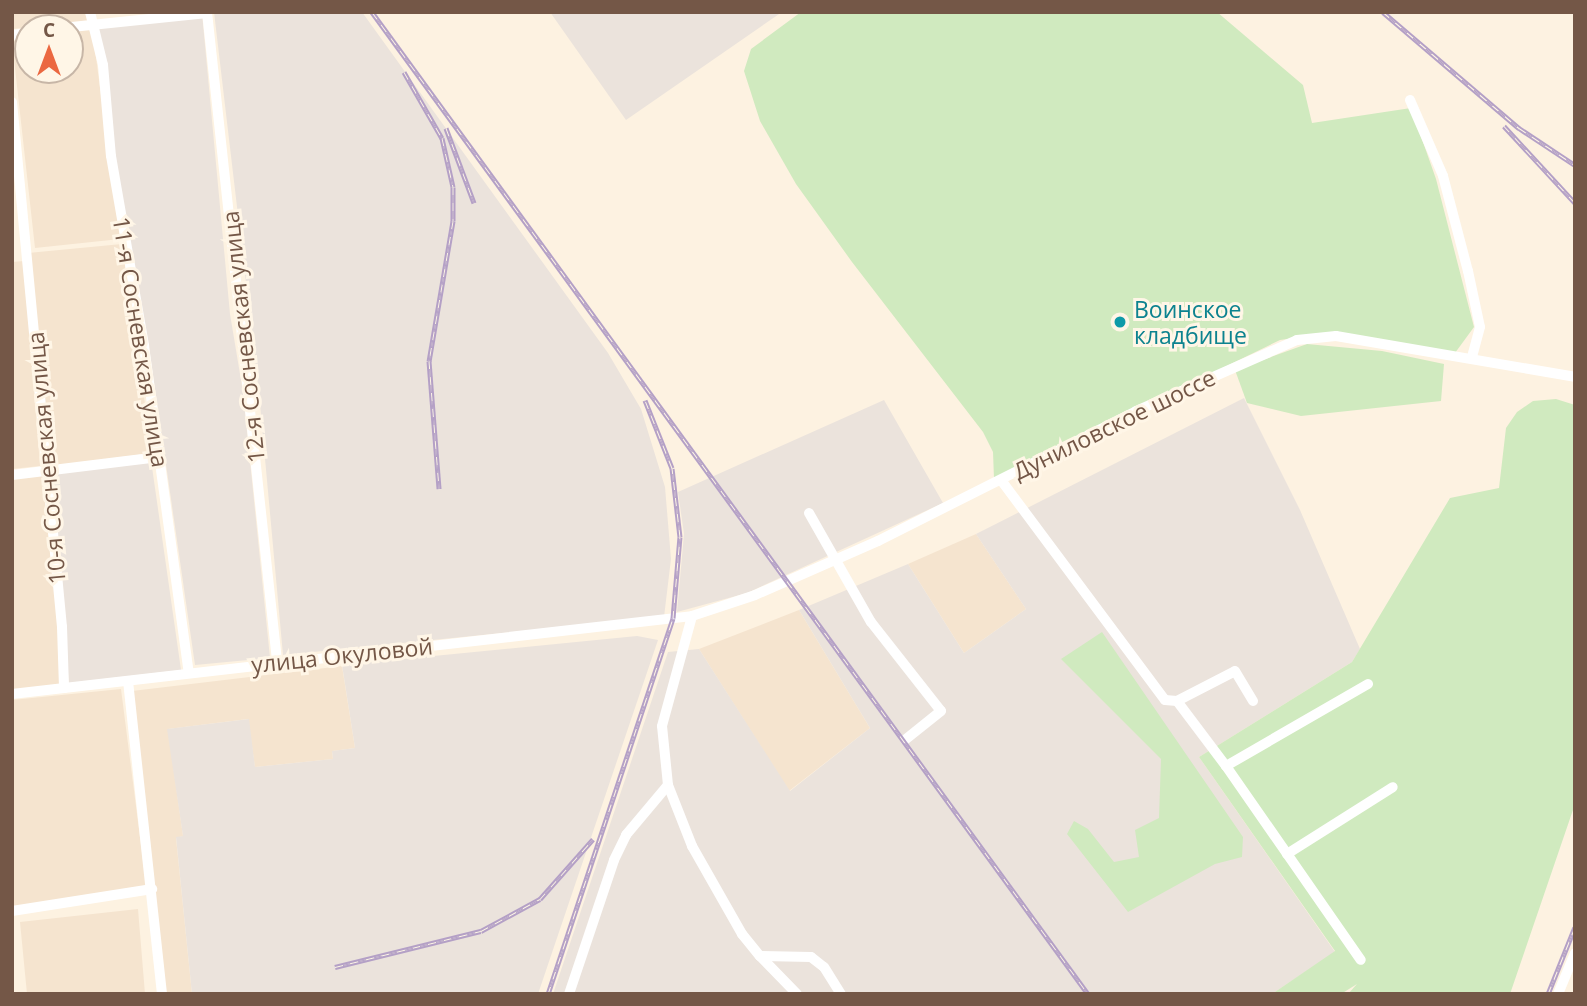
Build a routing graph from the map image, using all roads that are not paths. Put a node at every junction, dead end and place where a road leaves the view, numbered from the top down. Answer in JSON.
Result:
{"nodes":[{"id":1,"x":207,"y":13,"type":"edge"},
{"id":2,"x":91,"y":18,"type":"edge"},
{"id":3,"x":1410,"y":100,"type":"dead end"},
{"id":4,"x":12,"y":102,"type":"edge"},
{"id":5,"x":1472,"y":357,"type":"junction"},
{"id":6,"x":1575,"y":377,"type":"edge"},
{"id":7,"x":159,"y":457,"type":"junction"},
{"id":8,"x":45,"y":470,"type":"junction"},
{"id":9,"x":12,"y":475,"type":"edge"},
{"id":10,"x":1001,"y":480,"type":"junction"},
{"id":11,"x":809,"y":513,"type":"dead end"},
{"id":12,"x":837,"y":560,"type":"junction"},
{"id":13,"x":692,"y":616,"type":"junction"},
{"id":14,"x":673,"y":618,"type":"joint"},
{"id":15,"x":277,"y":661,"type":"junction"},
{"id":16,"x":189,"y":673,"type":"junction"},
{"id":17,"x":128,"y":681,"type":"junction"},
{"id":18,"x":1368,"y":684,"type":"dead end"},
{"id":19,"x":64,"y":688,"type":"junction"},
{"id":20,"x":12,"y":694,"type":"edge"},
{"id":21,"x":1177,"y":701,"type":"junction"},
{"id":22,"x":1253,"y":701,"type":"dead end"},
{"id":23,"x":906,"y":739,"type":"dead end"},
{"id":24,"x":1226,"y":766,"type":"junction"},
{"id":25,"x":668,"y":785,"type":"junction"},
{"id":26,"x":1393,"y":787,"type":"dead end"},
{"id":27,"x":1287,"y":854,"type":"junction"},
{"id":28,"x":152,"y":889,"type":"junction"},
{"id":29,"x":12,"y":911,"type":"edge"},
{"id":30,"x":1575,"y":953,"type":"edge"},
{"id":31,"x":760,"y":956,"type":"junction"},
{"id":32,"x":1361,"y":960,"type":"dead end"},
{"id":33,"x":162,"y":994,"type":"edge"},
{"id":34,"x":569,"y":994,"type":"edge"},
{"id":35,"x":797,"y":994,"type":"edge"},
{"id":36,"x":841,"y":994,"type":"edge"},
{"id":37,"x":1558,"y":994,"type":"edge"}],
"edges":[{"from":1,"to":2,"type":"street"},
{"from":1,"to":15,"type":"street","name":"12-я Сосневская улица"},
{"from":2,"to":7,"type":"street","name":"11-я Сосневская улица"},
{"from":3,"to":5,"type":"street"},
{"from":4,"to":8,"type":"street","name":"10-я Сосневская улица"},
{"from":5,"to":6,"type":"street","name":"Дуниловское шоссе"},
{"from":5,"to":10,"type":"street","name":"Дуниловское шоссе"},
{"from":7,"to":8,"type":"street"},
{"from":7,"to":16,"type":"street","name":"11-я Сосневская улица"},
{"from":8,"to":9,"type":"street"},
{"from":8,"to":19,"type":"street","name":"10-я Сосневская улица"},
{"from":10,"to":12,"type":"street","name":"Дуниловское шоссе"},
{"from":10,"to":21,"type":"street"},
{"from":11,"to":12,"type":"street"},
{"from":12,"to":13,"type":"street","name":"Дуниловское шоссе"},
{"from":12,"to":23,"type":"street"},
{"from":13,"to":14,"type":"street","name":"Дуниловское шоссе"},
{"from":13,"to":25,"type":"street"},
{"from":14,"to":15,"type":"street","name":"улица Окуловой"},
{"from":15,"to":16,"type":"street","name":"улица Окуловой"},
{"from":16,"to":17,"type":"street","name":"улица Окуловой"},
{"from":17,"to":19,"type":"street","name":"улица Окуловой"},
{"from":17,"to":28,"type":"street"},
{"from":18,"to":24,"type":"street"},
{"from":19,"to":20,"type":"street","name":"улица Окуловой"},
{"from":21,"to":22,"type":"street"},
{"from":21,"to":24,"type":"street"},
{"from":24,"to":27,"type":"street"},
{"from":25,"to":31,"type":"street"},
{"from":25,"to":34,"type":"street"},
{"from":26,"to":27,"type":"street"},
{"from":27,"to":32,"type":"street"},
{"from":28,"to":29,"type":"street"},
{"from":28,"to":33,"type":"street"},
{"from":30,"to":37,"type":"street"},
{"from":31,"to":35,"type":"street"},
{"from":31,"to":36,"type":"street"}]}
